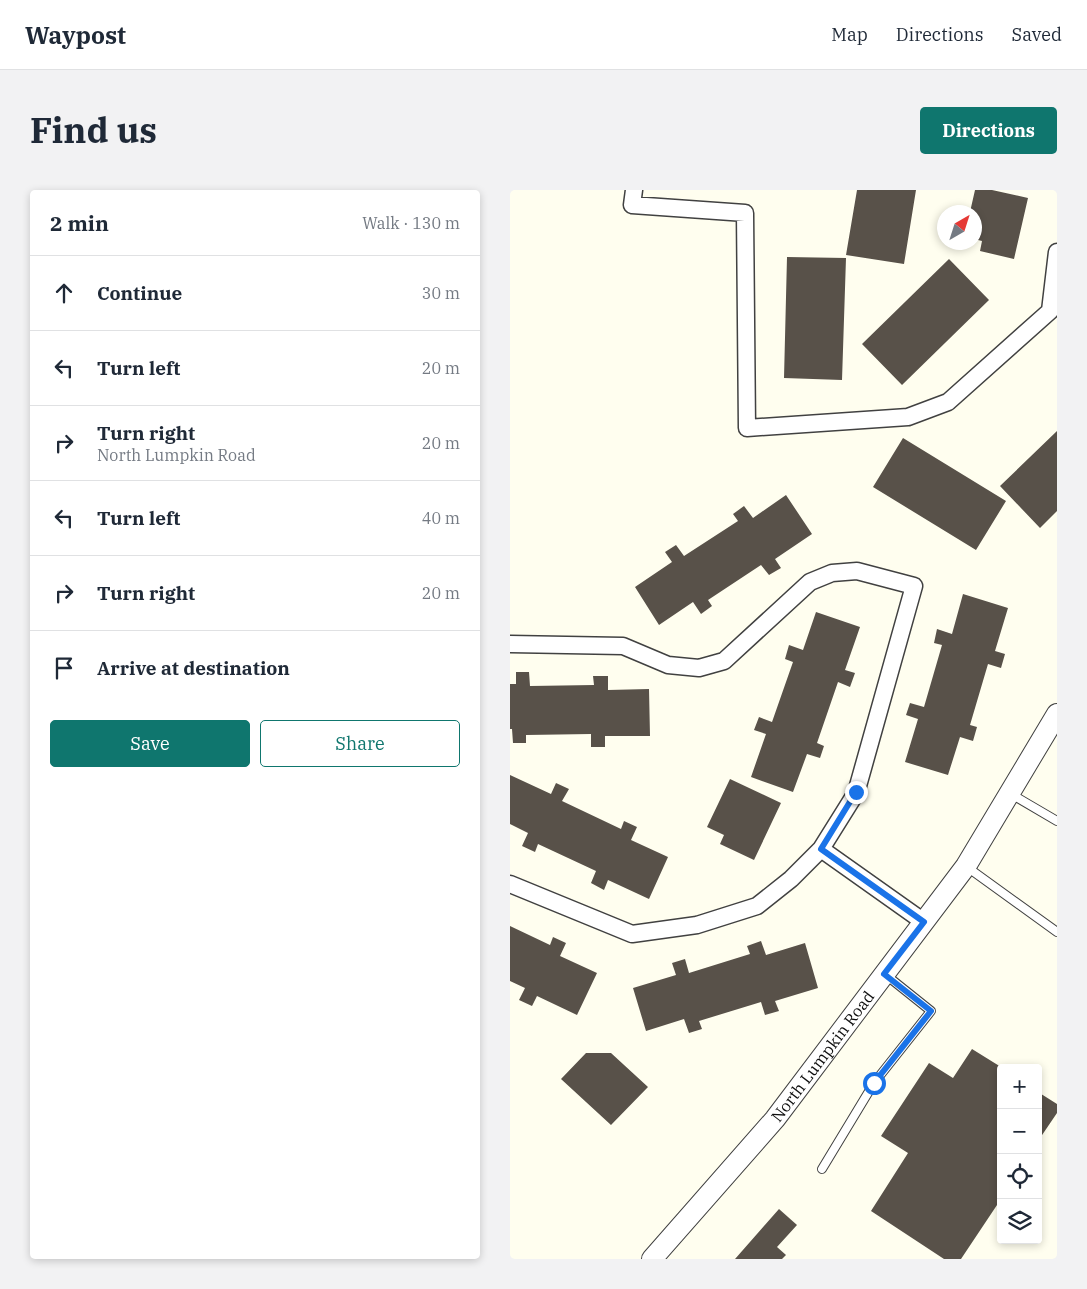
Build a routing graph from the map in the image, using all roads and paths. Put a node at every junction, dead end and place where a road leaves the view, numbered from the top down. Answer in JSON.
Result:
{"nodes":[{"id":1,"x":634,"y":190,"type":"edge"},
{"id":2,"x":1057,"y":252,"type":"edge"},
{"id":3,"x":510,"y":644,"type":"edge"},
{"id":4,"x":1057,"y":714,"type":"edge"},
{"id":5,"x":1009,"y":793,"type":"junction"},
{"id":6,"x":1057,"y":821,"type":"edge"},
{"id":7,"x":821,"y":849,"type":"junction"},
{"id":8,"x":966,"y":866,"type":"junction"},
{"id":9,"x":510,"y":884,"type":"edge"},
{"id":10,"x":924,"y":922,"type":"junction"},
{"id":11,"x":1057,"y":932,"type":"edge"},
{"id":12,"x":884,"y":974,"type":"junction"},
{"id":13,"x":822,"y":1169,"type":"dead end"},
{"id":14,"x":652,"y":1259,"type":"edge"}],
"edges":[{"from":1,"to":2,"type":"street"},
{"from":3,"to":7,"type":"street"},
{"from":4,"to":5,"type":"street","name":"North Lumpkin Road"},
{"from":5,"to":6,"type":"lane"},
{"from":5,"to":8,"type":"street","name":"North Lumpkin Road"},
{"from":7,"to":9,"type":"street"},
{"from":7,"to":10,"type":"street"},
{"from":8,"to":10,"type":"street","name":"North Lumpkin Road"},
{"from":8,"to":11,"type":"lane"},
{"from":10,"to":12,"type":"street","name":"North Lumpkin Road"},
{"from":12,"to":13,"type":"lane"},
{"from":12,"to":14,"type":"street","name":"North Lumpkin Road"}]}
